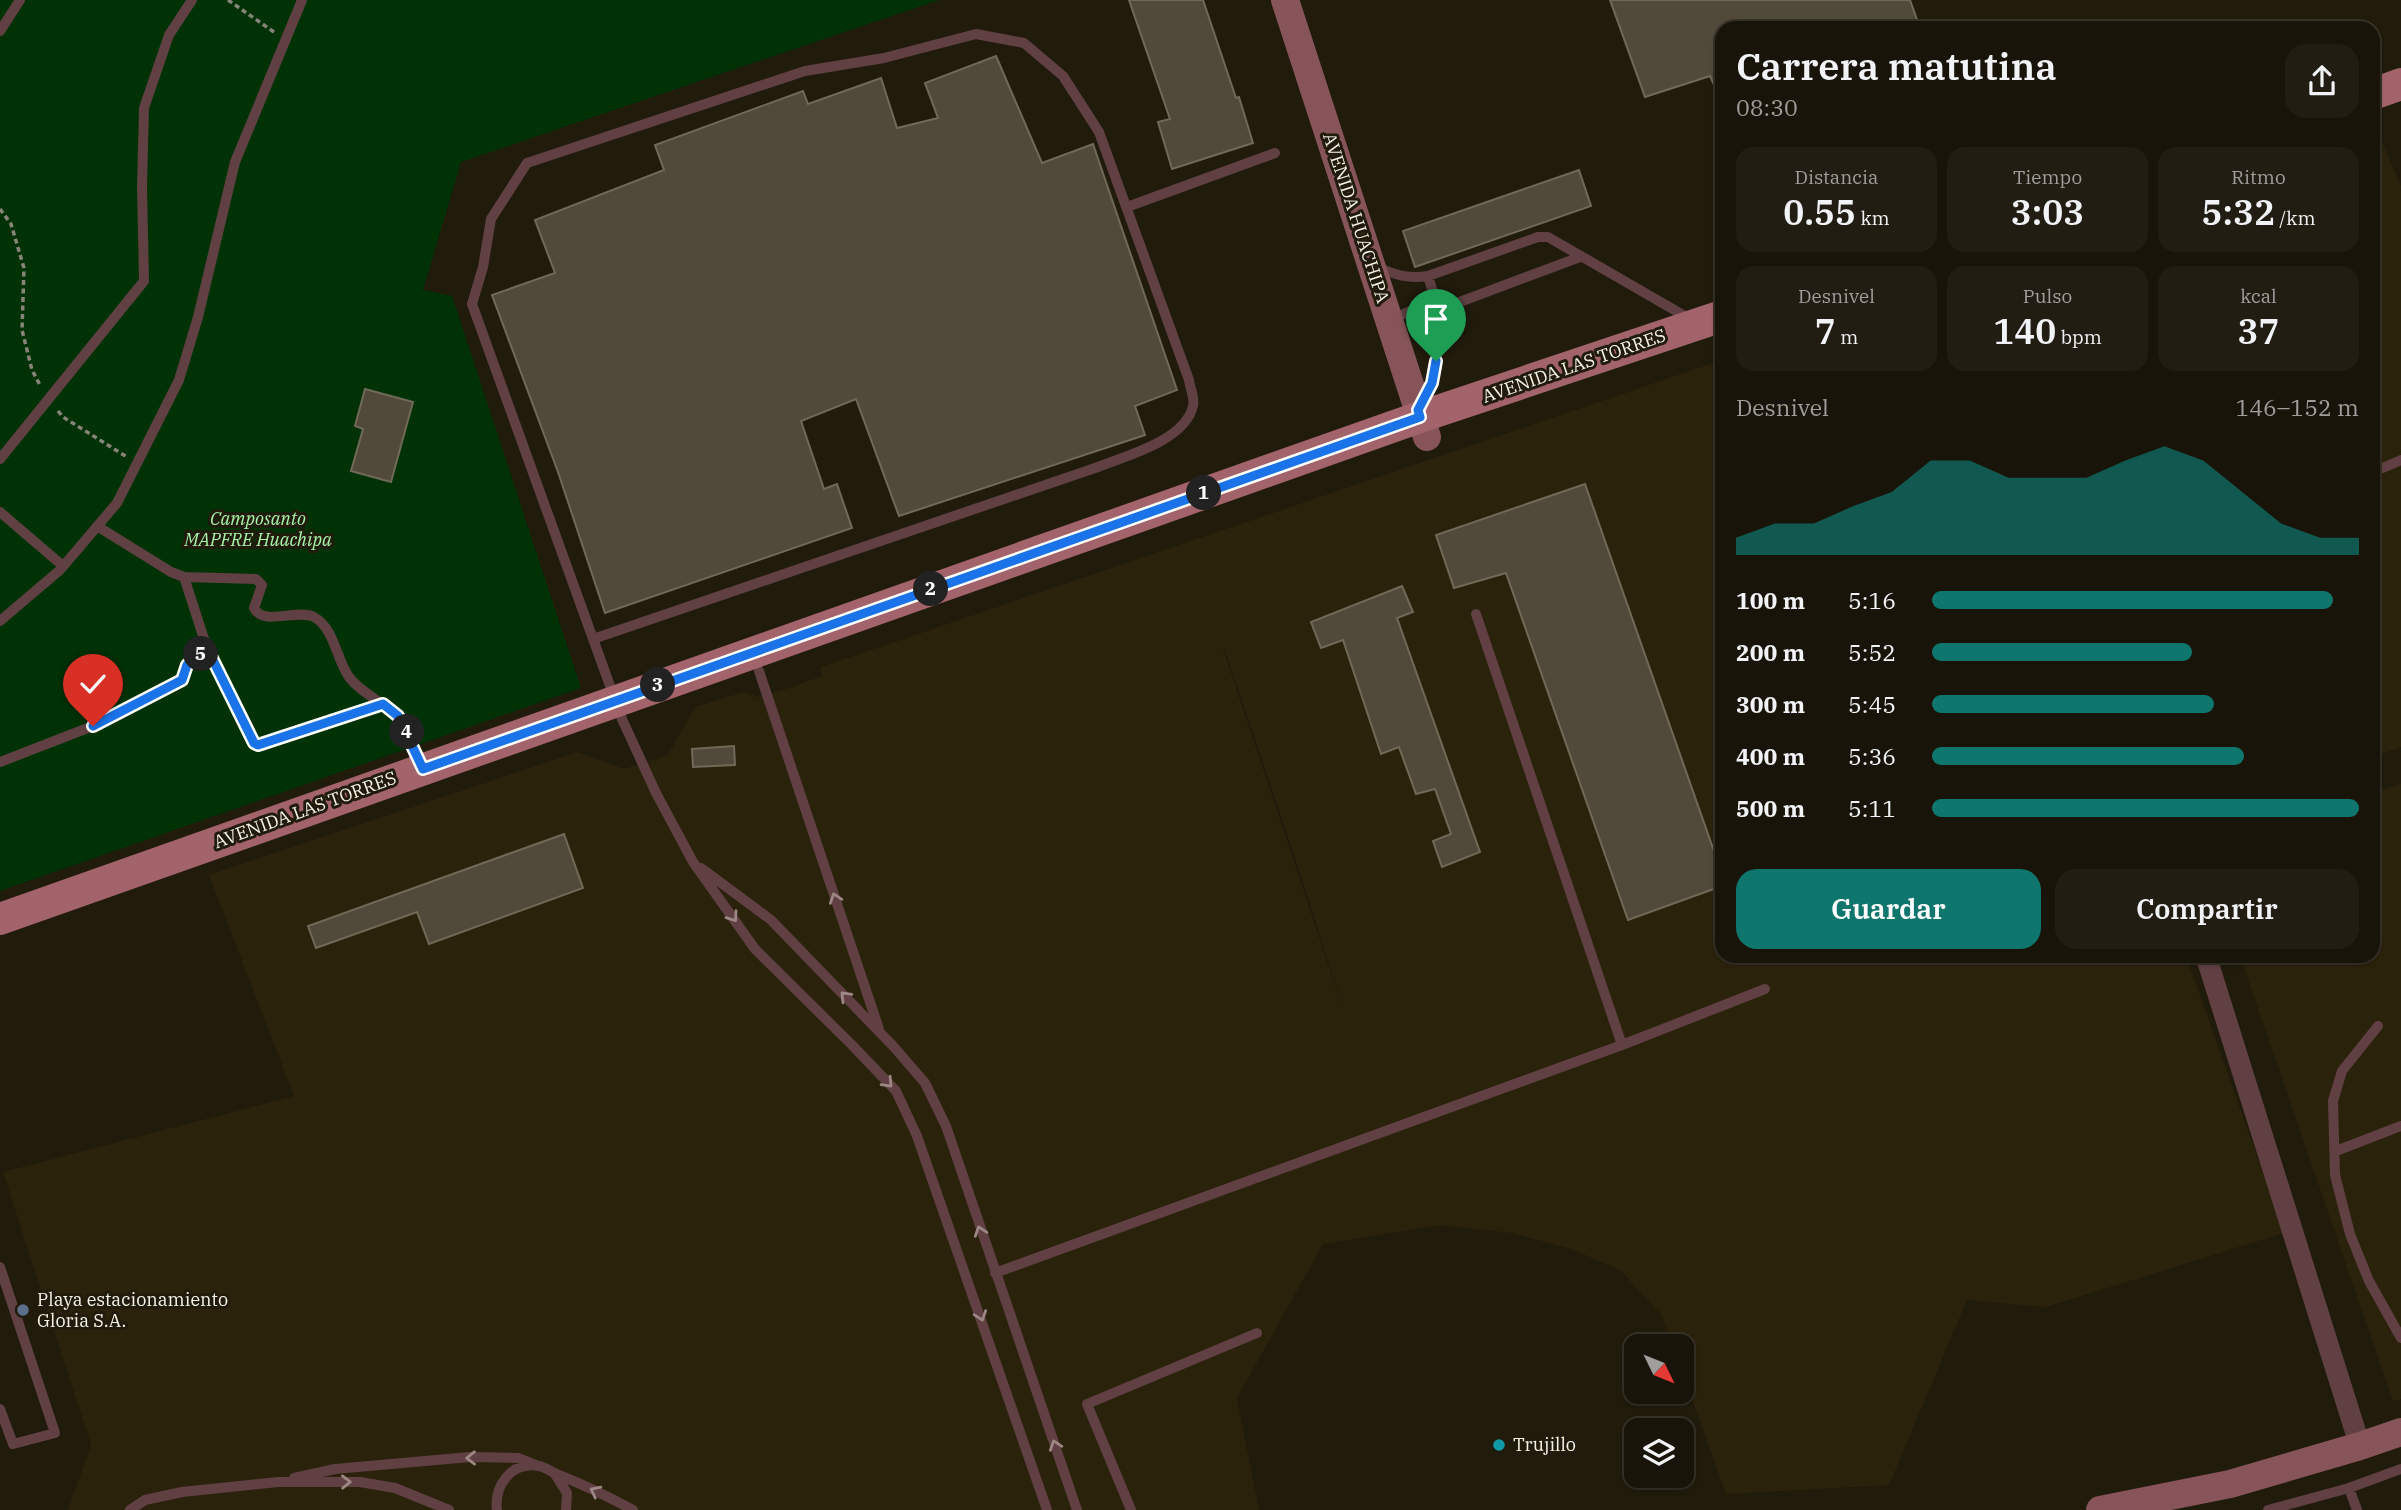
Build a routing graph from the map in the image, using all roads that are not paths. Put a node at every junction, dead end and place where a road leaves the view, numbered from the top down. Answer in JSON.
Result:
{"nodes":[{"id":1,"x":20,"y":0,"type":"edge"},
{"id":2,"x":192,"y":0,"type":"edge"},
{"id":3,"x":302,"y":0,"type":"edge"},
{"id":4,"x":1284,"y":0,"type":"edge"},
{"id":5,"x":0,"y":32,"type":"edge"},
{"id":6,"x":2401,"y":84,"type":"edge"},
{"id":7,"x":2380,"y":92,"type":"edge"},
{"id":8,"x":2401,"y":105,"type":"edge"},
{"id":9,"x":2380,"y":112,"type":"edge"},
{"id":10,"x":1275,"y":153,"type":"dead end"},
{"id":11,"x":1127,"y":207,"type":"junction"},
{"id":12,"x":1580,"y":257,"type":"junction"},
{"id":13,"x":1371,"y":264,"type":"junction"},
{"id":14,"x":1428,"y":276,"type":"junction"},
{"id":15,"x":1435,"y":300,"type":"junction"},
{"id":16,"x":1441,"y":317,"type":"junction"},
{"id":17,"x":1389,"y":321,"type":"junction"},
{"id":18,"x":1714,"y":326,"type":"edge"},
{"id":19,"x":1422,"y":421,"type":"junction"},
{"id":20,"x":0,"y":459,"type":"edge"},
{"id":21,"x":2401,"y":460,"type":"edge"},
{"id":22,"x":2380,"y":469,"type":"edge"},
{"id":23,"x":0,"y":512,"type":"edge"},
{"id":24,"x":97,"y":526,"type":"junction"},
{"id":25,"x":63,"y":566,"type":"junction"},
{"id":26,"x":184,"y":577,"type":"junction"},
{"id":27,"x":1476,"y":614,"type":"dead end"},
{"id":28,"x":0,"y":621,"type":"edge"},
{"id":29,"x":593,"y":639,"type":"junction"},
{"id":30,"x":207,"y":648,"type":"junction"},
{"id":31,"x":759,"y":671,"type":"junction"},
{"id":32,"x":383,"y":704,"type":"junction"},
{"id":33,"x":618,"y":710,"type":"junction"},
{"id":34,"x":0,"y":762,"type":"edge"},
{"id":35,"x":423,"y":769,"type":"junction"},
{"id":36,"x":693,"y":862,"type":"junction"},
{"id":37,"x":0,"y":919,"type":"edge"},
{"id":38,"x":0,"y":939,"type":"edge"},
{"id":39,"x":2208,"y":963,"type":"edge"},
{"id":40,"x":1765,"y":989,"type":"dead end"},
{"id":41,"x":2378,"y":1026,"type":"dead end"},
{"id":42,"x":880,"y":1032,"type":"junction"},
{"id":43,"x":1622,"y":1045,"type":"junction"},
{"id":44,"x":2401,"y":1126,"type":"edge"},
{"id":45,"x":2336,"y":1151,"type":"junction"},
{"id":46,"x":0,"y":1267,"type":"edge"},
{"id":47,"x":995,"y":1273,"type":"junction"},
{"id":48,"x":1257,"y":1333,"type":"dead end"},
{"id":49,"x":2401,"y":1338,"type":"edge"},
{"id":50,"x":0,"y":1409,"type":"edge"},
{"id":51,"x":2401,"y":1432,"type":"edge"},
{"id":52,"x":2360,"y":1446,"type":"junction"},
{"id":53,"x":538,"y":1466,"type":"junction"},
{"id":54,"x":2401,"y":1469,"type":"edge"},
{"id":55,"x":555,"y":1474,"type":"junction"},
{"id":56,"x":278,"y":1482,"type":"junction"},
{"id":57,"x":2348,"y":1488,"type":"junction"},
{"id":58,"x":130,"y":1510,"type":"edge"},
{"id":59,"x":449,"y":1510,"type":"edge"},
{"id":60,"x":498,"y":1510,"type":"edge"},
{"id":61,"x":566,"y":1510,"type":"edge"},
{"id":62,"x":633,"y":1510,"type":"edge"},
{"id":63,"x":1047,"y":1510,"type":"edge"},
{"id":64,"x":1077,"y":1510,"type":"edge"},
{"id":65,"x":1131,"y":1510,"type":"edge"},
{"id":66,"x":2100,"y":1510,"type":"edge"},
{"id":67,"x":2268,"y":1510,"type":"edge"},
{"id":68,"x":2357,"y":1510,"type":"edge"}],
"edges":[{"from":1,"to":5,"type":"lane"},
{"from":2,"to":20,"type":"lane"},
{"from":3,"to":24,"type":"lane"},
{"from":4,"to":13,"type":"street","name":"AVENIDA HUACHIPA"},
{"from":6,"to":7,"type":"main road"},
{"from":8,"to":9,"type":"main road"},
{"from":10,"to":11,"type":"lane"},
{"from":11,"to":29,"type":"lane"},
{"from":11,"to":29,"type":"lane"},
{"from":12,"to":14,"type":"lane"},
{"from":12,"to":16,"type":"lane"},
{"from":12,"to":18,"type":"lane"},
{"from":13,"to":14,"type":"lane"},
{"from":13,"to":17,"type":"street","name":"AVENIDA HUACHIPA"},
{"from":14,"to":15,"type":"lane"},
{"from":15,"to":16,"type":"lane"},
{"from":15,"to":17,"type":"lane"},
{"from":16,"to":19,"type":"lane"},
{"from":17,"to":19,"type":"street","name":"AVENIDA HUACHIPA"},
{"from":18,"to":19,"type":"main road","name":"AVENIDA LAS TORRES"},
{"from":19,"to":31,"type":"main road","name":"AVENIDA LAS TORRES"},
{"from":19,"to":33,"type":"main road","name":"AVENIDA LAS TORRES"},
{"from":21,"to":22,"type":"lane"},
{"from":23,"to":25,"type":"lane"},
{"from":24,"to":25,"type":"lane"},
{"from":24,"to":26,"type":"lane"},
{"from":25,"to":28,"type":"lane"},
{"from":26,"to":30,"type":"lane"},
{"from":26,"to":32,"type":"lane"},
{"from":27,"to":43,"type":"lane"},
{"from":29,"to":33,"type":"lane"},
{"from":30,"to":32,"type":"lane"},
{"from":30,"to":34,"type":"lane"},
{"from":31,"to":33,"type":"main road","name":"AVENIDA LAS TORRES"},
{"from":42,"to":31,"type":"lane","one_way":true},
{"from":32,"to":35,"type":"lane"},
{"from":33,"to":35,"type":"main road","name":"AVENIDA LAS TORRES"},
{"from":33,"to":36,"type":"lane"},
{"from":33,"to":38,"type":"main road","name":"AVENIDA LAS TORRES"},
{"from":35,"to":37,"type":"main road","name":"AVENIDA LAS TORRES"},
{"from":42,"to":36,"type":"lane","one_way":true},
{"from":36,"to":63,"type":"lane","one_way":true},
{"from":39,"to":52,"type":"street"},
{"from":40,"to":43,"type":"lane"},
{"from":41,"to":45,"type":"lane"},
{"from":47,"to":42,"type":"lane","one_way":true},
{"from":43,"to":47,"type":"lane"},
{"from":44,"to":45,"type":"lane"},
{"from":45,"to":49,"type":"lane"},
{"from":46,"to":50,"type":"lane"},
{"from":64,"to":47,"type":"lane","one_way":true},
{"from":48,"to":65,"type":"lane"},
{"from":51,"to":52,"type":"street"},
{"from":52,"to":66,"type":"street"},
{"from":53,"to":55,"type":"lane"},
{"from":53,"to":56,"type":"lane","one_way":true},
{"from":53,"to":60,"type":"lane"},
{"from":54,"to":57,"type":"lane"},
{"from":55,"to":61,"type":"lane"},
{"from":62,"to":55,"type":"lane","one_way":true},
{"from":56,"to":58,"type":"lane"},
{"from":56,"to":59,"type":"lane","one_way":true},
{"from":57,"to":67,"type":"lane"},
{"from":57,"to":68,"type":"lane"}]}
